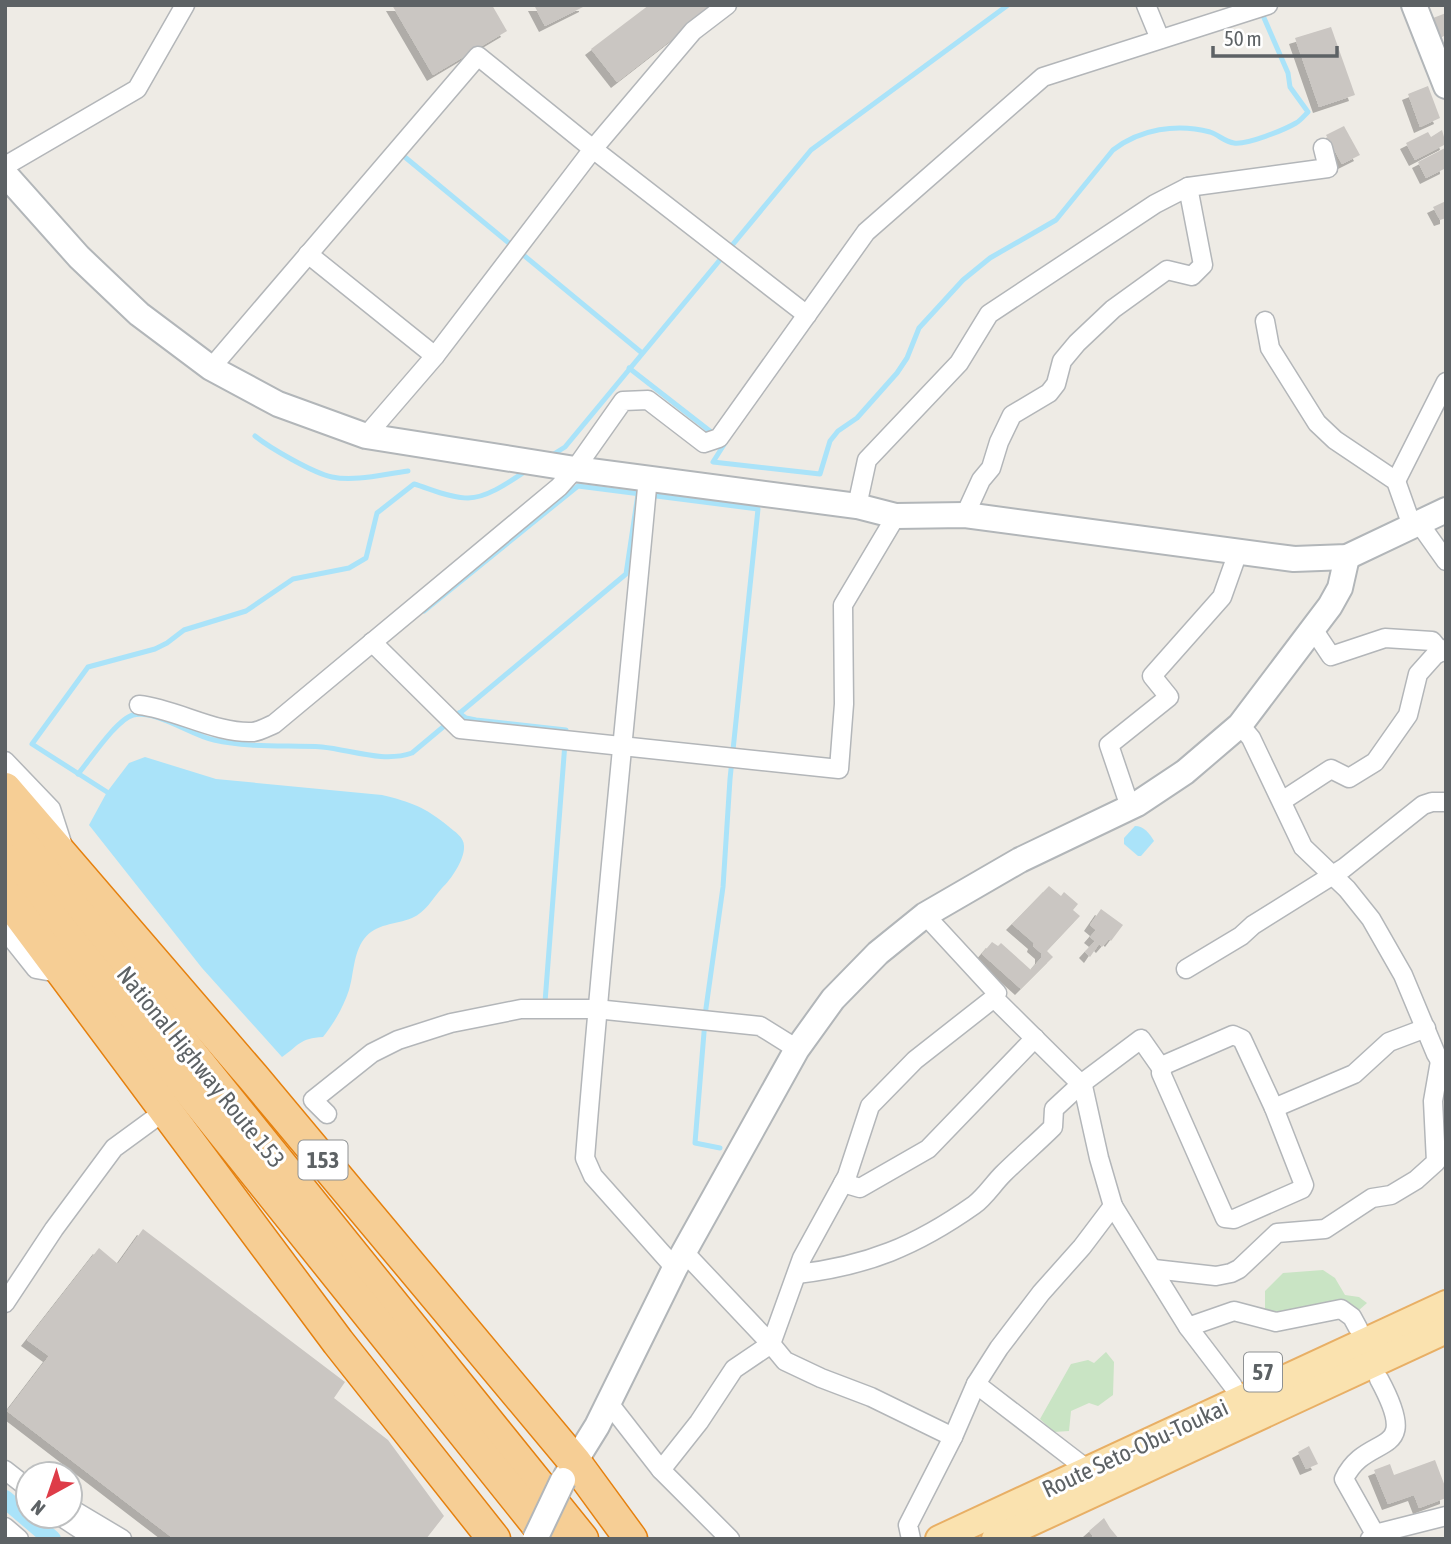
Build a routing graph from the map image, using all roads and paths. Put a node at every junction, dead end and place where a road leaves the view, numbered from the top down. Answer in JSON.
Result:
{"nodes":[{"id":1,"x":185,"y":5,"type":"edge"},
{"id":2,"x":727,"y":5,"type":"edge"},
{"id":3,"x":1146,"y":5,"type":"edge"},
{"id":4,"x":1268,"y":5,"type":"edge"},
{"id":5,"x":1414,"y":5,"type":"edge"},
{"id":6,"x":1160,"y":39,"type":"junction"},
{"id":7,"x":1443,"y":70,"type":"edge"},
{"id":8,"x":1323,"y":148,"type":"dead end"},
{"id":9,"x":593,"y":149,"type":"junction"},
{"id":10,"x":5,"y":166,"type":"edge"},
{"id":11,"x":5,"y":174,"type":"edge"},
{"id":12,"x":1188,"y":187,"type":"junction"},
{"id":13,"x":308,"y":254,"type":"junction"},
{"id":14,"x":807,"y":315,"type":"junction"},
{"id":15,"x":1265,"y":321,"type":"dead end"},
{"id":16,"x":435,"y":356,"type":"junction"},
{"id":17,"x":211,"y":368,"type":"junction"},
{"id":18,"x":1446,"y":382,"type":"edge"},
{"id":19,"x":366,"y":436,"type":"junction"},
{"id":20,"x":575,"y":469,"type":"junction"},
{"id":21,"x":648,"y":477,"type":"junction"},
{"id":22,"x":1396,"y":481,"type":"junction"},
{"id":23,"x":857,"y":506,"type":"junction"},
{"id":24,"x":1446,"y":510,"type":"edge"},
{"id":25,"x":965,"y":515,"type":"junction"},
{"id":26,"x":896,"y":516,"type":"junction"},
{"id":27,"x":1415,"y":524,"type":"junction"},
{"id":28,"x":1238,"y":552,"type":"junction"},
{"id":29,"x":1347,"y":557,"type":"junction"},
{"id":30,"x":1446,"y":561,"type":"edge"},
{"id":31,"x":1313,"y":629,"type":"junction"},
{"id":32,"x":372,"y":642,"type":"junction"},
{"id":33,"x":1443,"y":651,"type":"edge"},
{"id":34,"x":139,"y":705,"type":"dead end"},
{"id":35,"x":1240,"y":725,"type":"junction"},
{"id":36,"x":623,"y":745,"type":"junction"},
{"id":37,"x":5,"y":761,"type":"edge"},
{"id":38,"x":5,"y":789,"type":"edge"},
{"id":39,"x":1282,"y":801,"type":"junction"},
{"id":40,"x":1446,"y":802,"type":"edge"},
{"id":41,"x":1130,"y":807,"type":"junction"},
{"id":42,"x":5,"y":822,"type":"edge"},
{"id":43,"x":5,"y":860,"type":"edge"},
{"id":44,"x":68,"y":861,"type":"junction"},
{"id":45,"x":1333,"y":874,"type":"junction"},
{"id":46,"x":5,"y":895,"type":"edge"},
{"id":47,"x":925,"y":915,"type":"junction"},
{"id":48,"x":5,"y":930,"type":"edge"},
{"id":49,"x":1186,"y":969,"type":"dead end"},
{"id":50,"x":64,"y":974,"type":"junction"},
{"id":51,"x":994,"y":999,"type":"junction"},
{"id":52,"x":596,"y":1009,"type":"junction"},
{"id":53,"x":1426,"y":1028,"type":"junction"},
{"id":54,"x":1035,"y":1038,"type":"junction"},
{"id":55,"x":797,"y":1049,"type":"junction"},
{"id":56,"x":1442,"y":1058,"type":"edge"},
{"id":57,"x":1162,"y":1069,"type":"junction"},
{"id":58,"x":1081,"y":1084,"type":"junction"},
{"id":59,"x":1275,"y":1108,"type":"junction"},
{"id":60,"x":166,"y":1110,"type":"junction"},
{"id":61,"x":327,"y":1114,"type":"dead end"},
{"id":62,"x":843,"y":1183,"type":"junction"},
{"id":63,"x":1113,"y":1206,"type":"junction"},
{"id":64,"x":679,"y":1260,"type":"junction"},
{"id":65,"x":1154,"y":1269,"type":"junction"},
{"id":66,"x":797,"y":1274,"type":"junction"},
{"id":67,"x":1446,"y":1286,"type":"edge"},
{"id":68,"x":5,"y":1303,"type":"edge"},
{"id":69,"x":1446,"y":1304,"type":"edge"},
{"id":70,"x":1188,"y":1327,"type":"junction"},
{"id":71,"x":1358,"y":1328,"type":"junction"},
{"id":72,"x":1446,"y":1330,"type":"edge"},
{"id":73,"x":771,"y":1344,"type":"junction"},
{"id":74,"x":1446,"y":1349,"type":"edge"},
{"id":75,"x":1379,"y":1379,"type":"junction"},
{"id":76,"x":976,"y":1384,"type":"junction"},
{"id":77,"x":1233,"y":1386,"type":"junction"},
{"id":78,"x":608,"y":1402,"type":"junction"},
{"id":79,"x":953,"y":1437,"type":"junction"},
{"id":80,"x":1154,"y":1453,"type":"junction"},
{"id":81,"x":662,"y":1470,"type":"junction"},
{"id":82,"x":1088,"y":1470,"type":"junction"},
{"id":83,"x":569,"y":1471,"type":"junction"},
{"id":84,"x":1080,"y":1498,"type":"junction"},
{"id":85,"x":84,"y":1516,"type":"edge"},
{"id":86,"x":1446,"y":1516,"type":"edge"},
{"id":87,"x":5,"y":1527,"type":"edge"},
{"id":88,"x":1372,"y":1537,"type":"edge"},
{"id":89,"x":19,"y":1539,"type":"edge"},
{"id":90,"x":122,"y":1539,"type":"edge"},
{"id":91,"x":494,"y":1539,"type":"edge"},
{"id":92,"x":535,"y":1539,"type":"edge"},
{"id":93,"x":549,"y":1539,"type":"edge"},
{"id":94,"x":582,"y":1539,"type":"edge"},
{"id":95,"x":631,"y":1539,"type":"edge"},
{"id":96,"x":730,"y":1539,"type":"edge"},
{"id":97,"x":911,"y":1539,"type":"edge"},
{"id":98,"x":939,"y":1539,"type":"edge"},
{"id":99,"x":995,"y":1539,"type":"edge"}],
"edges":[{"from":1,"to":10,"type":"street"},
{"from":2,"to":9,"type":"street"},
{"from":3,"to":6,"type":"street"},
{"from":4,"to":6,"type":"street"},
{"from":5,"to":7,"type":"street"},
{"from":6,"to":14,"type":"street"},
{"from":8,"to":12,"type":"street"},
{"from":9,"to":13,"type":"street"},
{"from":9,"to":14,"type":"street"},
{"from":9,"to":16,"type":"street"},
{"from":11,"to":17,"type":"street"},
{"from":12,"to":23,"type":"street"},
{"from":12,"to":25,"type":"street"},
{"from":13,"to":16,"type":"street"},
{"from":13,"to":17,"type":"street"},
{"from":14,"to":20,"type":"street"},
{"from":15,"to":22,"type":"street"},
{"from":16,"to":19,"type":"street"},
{"from":17,"to":19,"type":"street"},
{"from":18,"to":22,"type":"street"},
{"from":19,"to":20,"type":"street"},
{"from":20,"to":21,"type":"street"},
{"from":20,"to":32,"type":"street"},
{"from":21,"to":23,"type":"street"},
{"from":21,"to":36,"type":"street"},
{"from":22,"to":27,"type":"street"},
{"from":23,"to":26,"type":"street"},
{"from":24,"to":27,"type":"street"},
{"from":25,"to":26,"type":"street"},
{"from":25,"to":28,"type":"street"},
{"from":26,"to":36,"type":"street"},
{"from":27,"to":29,"type":"street"},
{"from":27,"to":30,"type":"street"},
{"from":28,"to":29,"type":"street"},
{"from":28,"to":41,"type":"street"},
{"from":29,"to":31,"type":"street"},
{"from":31,"to":33,"type":"street"},
{"from":31,"to":35,"type":"street"},
{"from":32,"to":34,"type":"street"},
{"from":32,"to":36,"type":"street"},
{"from":33,"to":39,"type":"street"},
{"from":35,"to":39,"type":"street"},
{"from":35,"to":41,"type":"street"},
{"from":36,"to":52,"type":"street"},
{"from":37,"to":44,"type":"street"},
{"from":38,"to":44,"type":"highway","number":"153"},
{"from":39,"to":45,"type":"street"},
{"from":40,"to":45,"type":"street"},
{"from":41,"to":47,"type":"street"},
{"from":42,"to":94,"type":"highway","name":"National Highway Route 153","number":"153"},
{"from":43,"to":93,"type":"highway","name":"National Highway Route 153","number":"153"},
{"from":44,"to":83,"type":"highway","number":"153"},
{"from":45,"to":49,"type":"street"},
{"from":45,"to":53,"type":"street"},
{"from":46,"to":50,"type":"highway"},
{"from":47,"to":51,"type":"street"},
{"from":47,"to":55,"type":"street"},
{"from":48,"to":50,"type":"street"},
{"from":50,"to":60,"type":"highway"},
{"from":51,"to":54,"type":"street"},
{"from":51,"to":62,"type":"street"},
{"from":52,"to":55,"type":"street"},
{"from":52,"to":61,"type":"street"},
{"from":52,"to":64,"type":"street"},
{"from":53,"to":56,"type":"street"},
{"from":53,"to":59,"type":"street"},
{"from":54,"to":58,"type":"street"},
{"from":54,"to":62,"type":"street"},
{"from":55,"to":64,"type":"street"},
{"from":56,"to":65,"type":"street"},
{"from":57,"to":58,"type":"street"},
{"from":57,"to":59,"type":"street"},
{"from":57,"to":59,"type":"street"},
{"from":58,"to":63,"type":"street"},
{"from":58,"to":66,"type":"street"},
{"from":60,"to":68,"type":"street"},
{"from":60,"to":91,"type":"highway"},
{"from":62,"to":66,"type":"street"},
{"from":63,"to":65,"type":"street"},
{"from":63,"to":76,"type":"street"},
{"from":64,"to":73,"type":"street"},
{"from":64,"to":78,"type":"street"},
{"from":65,"to":70,"type":"street"},
{"from":66,"to":73,"type":"street"},
{"from":67,"to":71,"type":"main road","number":"57"},
{"from":69,"to":80,"type":"main road","name":"Route Seto-Obu-Toukai","number":"57"},
{"from":70,"to":71,"type":"street"},
{"from":70,"to":77,"type":"street"},
{"from":71,"to":77,"type":"main road","number":"57"},
{"from":72,"to":80,"type":"main road","name":"Route Seto-Obu-Toukai","number":"57"},
{"from":73,"to":79,"type":"street"},
{"from":73,"to":81,"type":"street"},
{"from":74,"to":75,"type":"main road","number":"57"},
{"from":75,"to":84,"type":"main road","number":"57"},
{"from":75,"to":88,"type":"street"},
{"from":76,"to":79,"type":"street"},
{"from":76,"to":82,"type":"street"},
{"from":77,"to":82,"type":"main road","number":"57"},
{"from":78,"to":81,"type":"street"},
{"from":78,"to":83,"type":"street"},
{"from":79,"to":97,"type":"street"},
{"from":80,"to":82,"type":"main road","name":"Route Seto-Obu-Toukai","number":"57"},
{"from":80,"to":84,"type":"main road","name":"Route Seto-Obu-Toukai","number":"57"},
{"from":81,"to":96,"type":"street"},
{"from":82,"to":98,"type":"main road","name":"Route Seto-Obu-Toukai","number":"57"},
{"from":83,"to":92,"type":"street","bridge":true},
{"from":83,"to":95,"type":"highway","number":"153"},
{"from":84,"to":99,"type":"main road","name":"Route Seto-Obu-Toukai","number":"57"},
{"from":85,"to":90,"type":"street"},
{"from":86,"to":88,"type":"street"},
{"from":87,"to":89,"type":"street"}]}
